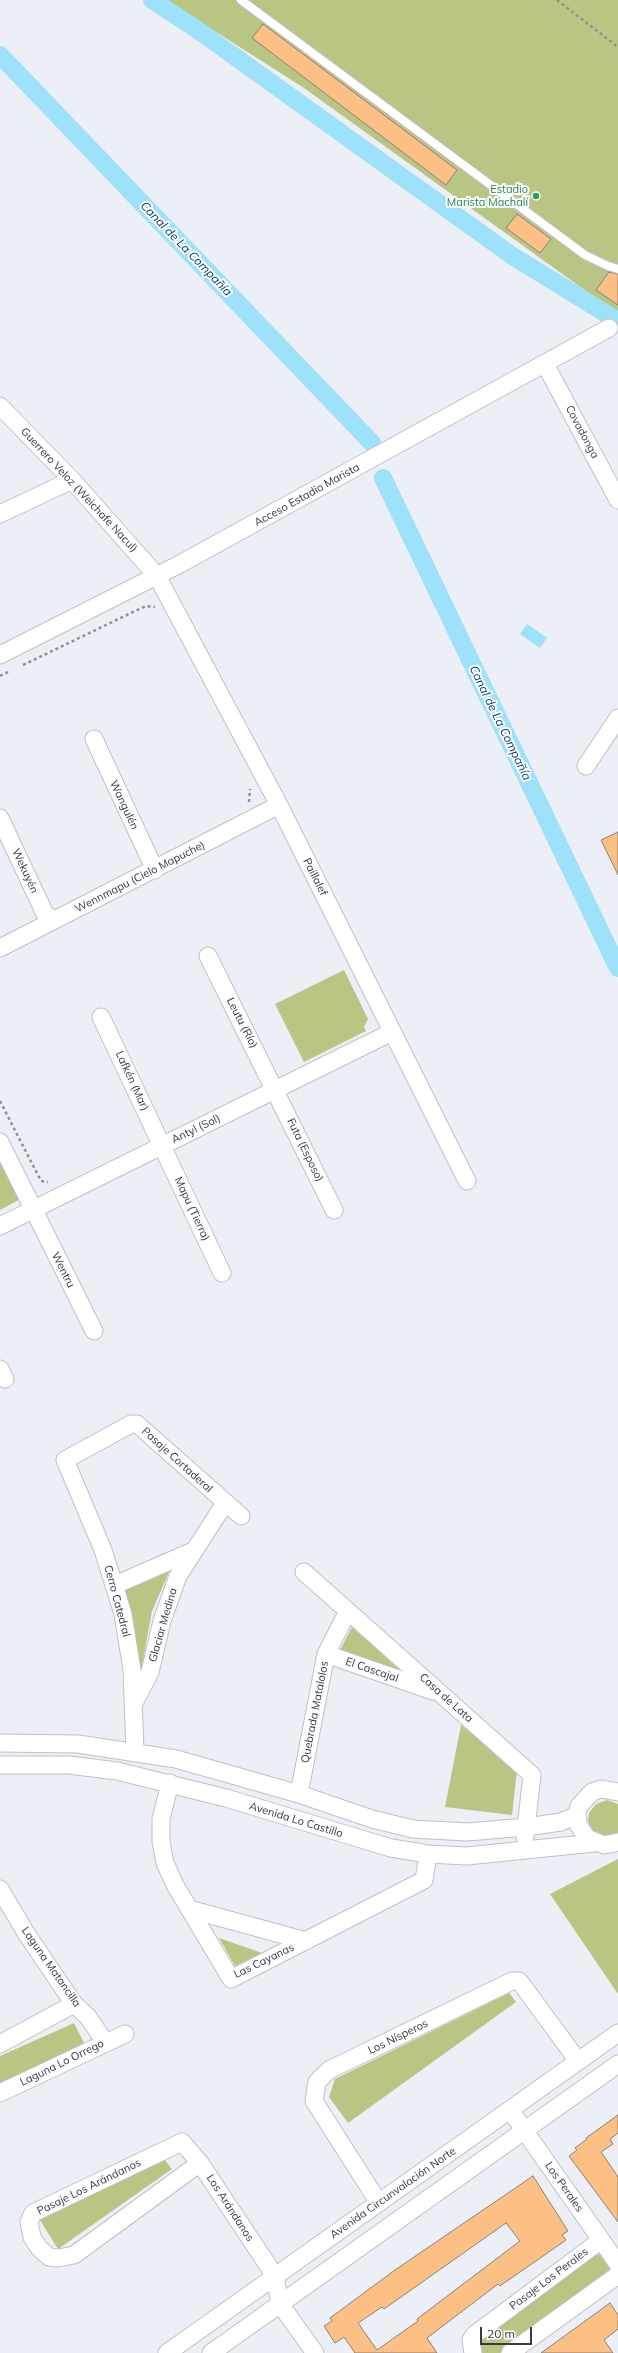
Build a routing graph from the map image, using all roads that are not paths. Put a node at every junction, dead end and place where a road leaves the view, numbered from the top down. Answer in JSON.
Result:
{"nodes":[{"id":1,"x":241,"y":0,"type":"edge"},
{"id":2,"x":618,"y":269,"type":"edge"},
{"id":3,"x":614,"y":325,"type":"edge"},
{"id":4,"x":545,"y":364,"type":"junction"},
{"id":5,"x":0,"y":406,"type":"edge"},
{"id":6,"x":72,"y":480,"type":"junction"},
{"id":7,"x":618,"y":500,"type":"edge"},
{"id":8,"x":0,"y":514,"type":"edge"},
{"id":9,"x":157,"y":576,"type":"junction"},
{"id":10,"x":0,"y":654,"type":"edge"},
{"id":11,"x":618,"y":718,"type":"edge"},
{"id":12,"x":94,"y":739,"type":"dead end"},
{"id":13,"x":586,"y":766,"type":"dead end"},
{"id":14,"x":279,"y":805,"type":"junction"},
{"id":15,"x":0,"y":818,"type":"edge"},
{"id":16,"x":155,"y":870,"type":"junction"},
{"id":17,"x":54,"y":920,"type":"junction"},
{"id":18,"x":0,"y":948,"type":"edge"},
{"id":19,"x":208,"y":956,"type":"dead end"},
{"id":20,"x":101,"y":1017,"type":"dead end"},
{"id":21,"x":392,"y":1032,"type":"junction"},
{"id":22,"x":275,"y":1090,"type":"junction"},
{"id":23,"x":0,"y":1142,"type":"edge"},
{"id":24,"x":162,"y":1146,"type":"junction"},
{"id":25,"x":467,"y":1181,"type":"dead end"},
{"id":26,"x":33,"y":1209,"type":"junction"},
{"id":27,"x":334,"y":1210,"type":"dead end"},
{"id":28,"x":0,"y":1226,"type":"edge"},
{"id":29,"x":222,"y":1272,"type":"dead end"},
{"id":30,"x":94,"y":1331,"type":"dead end"},
{"id":31,"x":66,"y":1460,"type":"joint"},
{"id":32,"x":225,"y":1503,"type":"junction"},
{"id":33,"x":241,"y":1516,"type":"dead end"},
{"id":34,"x":193,"y":1550,"type":"junction"},
{"id":35,"x":304,"y":1572,"type":"dead end"},
{"id":36,"x":115,"y":1585,"type":"junction"},
{"id":37,"x":348,"y":1611,"type":"junction"},
{"id":38,"x":326,"y":1654,"type":"junction"},
{"id":39,"x":440,"y":1694,"type":"junction"},
{"id":40,"x":135,"y":1701,"type":"junction"},
{"id":41,"x":0,"y":1743,"type":"edge"},
{"id":42,"x":135,"y":1751,"type":"junction"},
{"id":43,"x":0,"y":1765,"type":"edge"},
{"id":44,"x":170,"y":1783,"type":"junction"},
{"id":45,"x":618,"y":1792,"type":"edge"},
{"id":46,"x":298,"y":1794,"type":"junction"},
{"id":47,"x":578,"y":1815,"type":"junction"},
{"id":48,"x":526,"y":1827,"type":"junction"},
{"id":49,"x":618,"y":1842,"type":"edge"},
{"id":50,"x":594,"y":1843,"type":"junction"},
{"id":51,"x":525,"y":1850,"type":"junction"},
{"id":52,"x":428,"y":1854,"type":"junction"},
{"id":53,"x":0,"y":1889,"type":"edge"},
{"id":54,"x":189,"y":1909,"type":"junction"},
{"id":55,"x":306,"y":1941,"type":"junction"},
{"id":56,"x":74,"y":2004,"type":"junction"},
{"id":57,"x":125,"y":2034,"type":"dead end"},
{"id":58,"x":618,"y":2034,"type":"edge"},
{"id":59,"x":105,"y":2042,"type":"junction"},
{"id":60,"x":0,"y":2044,"type":"edge"},
{"id":61,"x":578,"y":2061,"type":"junction"},
{"id":62,"x":618,"y":2064,"type":"edge"},
{"id":63,"x":0,"y":2093,"type":"edge"},
{"id":64,"x":510,"y":2110,"type":"junction"},
{"id":65,"x":524,"y":2130,"type":"junction"},
{"id":66,"x":182,"y":2142,"type":"joint"},
{"id":67,"x":200,"y":2163,"type":"junction"},
{"id":68,"x":379,"y":2203,"type":"junction"},
{"id":69,"x":601,"y":2240,"type":"junction"},
{"id":70,"x":618,"y":2264,"type":"edge"},
{"id":71,"x":618,"y":2275,"type":"edge"},
{"id":72,"x":275,"y":2276,"type":"junction"},
{"id":73,"x":280,"y":2304,"type":"junction"},
{"id":74,"x":167,"y":2353,"type":"edge"},
{"id":75,"x":211,"y":2353,"type":"edge"},
{"id":76,"x":315,"y":2353,"type":"edge"},
{"id":77,"x":473,"y":2353,"type":"edge"},
{"id":78,"x":510,"y":2353,"type":"edge"}],
"edges":[{"from":1,"to":2,"type":"lane"},
{"from":3,"to":4,"type":"street","name":"Acceso Estadio Marista"},
{"from":4,"to":7,"type":"street","name":"Covadonga"},
{"from":4,"to":9,"type":"street","name":"Acceso Estadio Marista"},
{"from":5,"to":6,"type":"street","name":"Guerrero Veloz (Weichafe Nacul)"},
{"from":6,"to":8,"type":"street"},
{"from":6,"to":9,"type":"street","name":"Guerrero Veloz (Weichafe Nacul)"},
{"from":9,"to":10,"type":"street","name":"Acceso Estadio Marista"},
{"from":9,"to":14,"type":"street","name":"Paillalef"},
{"from":11,"to":13,"type":"street"},
{"from":12,"to":16,"type":"street","name":"Wangulén"},
{"from":14,"to":16,"type":"street","name":"Wennmapu (Cielo Mapuche)"},
{"from":14,"to":21,"type":"street","name":"Paillalef"},
{"from":15,"to":17,"type":"street","name":"Wekuyén"},
{"from":16,"to":17,"type":"street","name":"Wennmapu (Cielo Mapuche)"},
{"from":17,"to":18,"type":"street","name":"Wennmapu (Cielo Mapuche)"},
{"from":19,"to":22,"type":"street","name":"Leutu (Río)"},
{"from":20,"to":24,"type":"street","name":"Lafkén (Mar)"},
{"from":21,"to":22,"type":"street","name":"Antyl (Sol)"},
{"from":21,"to":25,"type":"street","name":"Paillalef"},
{"from":22,"to":24,"type":"street","name":"Antyl (Sol)"},
{"from":22,"to":27,"type":"street","name":"Futa (Esposo)"},
{"from":23,"to":26,"type":"street","name":"Wentru"},
{"from":24,"to":26,"type":"street","name":"Antyl (Sol)"},
{"from":24,"to":29,"type":"street","name":"Mapu (Tierra)"},
{"from":26,"to":28,"type":"street","name":"Antyl (Sol)"},
{"from":26,"to":30,"type":"street","name":"Wentru"},
{"from":31,"to":32,"type":"street","name":"Pasaje Cortaderal"},
{"from":31,"to":36,"type":"street","name":"Cerro Catedral"},
{"from":32,"to":33,"type":"street","name":"Pasaje Cortaderal"},
{"from":32,"to":34,"type":"street","name":"Glaciar Medina"},
{"from":34,"to":36,"type":"street"},
{"from":34,"to":40,"type":"street","name":"Glaciar Medina"},
{"from":35,"to":37,"type":"street","name":"Casa de Lata"},
{"from":36,"to":40,"type":"street","name":"Cerro Catedral"},
{"from":37,"to":38,"type":"street","name":"Quebrada Matalolos"},
{"from":37,"to":39,"type":"street","name":"Casa de Lata"},
{"from":38,"to":39,"type":"street","name":"El Cascajal"},
{"from":38,"to":46,"type":"street","name":"Quebrada Matalolos"},
{"from":39,"to":48,"type":"street","name":"Casa de Lata"},
{"from":40,"to":42,"type":"street","name":"Cerro Catedral"},
{"from":41,"to":42,"type":"street"},
{"from":42,"to":46,"type":"street"},
{"from":43,"to":44,"type":"street","name":"Avenida Lo Castillo"},
{"from":44,"to":52,"type":"street","name":"Avenida Lo Castillo"},
{"from":44,"to":54,"type":"street","name":"Las Cayanas"},
{"from":45,"to":47,"type":"street"},
{"from":46,"to":48,"type":"street"},
{"from":47,"to":48,"type":"street"},
{"from":47,"to":50,"type":"street"},
{"from":48,"to":51,"type":"street","name":"Casa de Lata"},
{"from":49,"to":50,"type":"street","name":"Avenida Lo Castillo"},
{"from":50,"to":51,"type":"street","name":"Avenida Lo Castillo"},
{"from":51,"to":52,"type":"street","name":"Avenida Lo Castillo"},
{"from":52,"to":55,"type":"street","name":"Las Cayanas"},
{"from":53,"to":56,"type":"street","name":"Laguna Matancilla"},
{"from":54,"to":55,"type":"street","name":"Las Cayanas"},
{"from":54,"to":55,"type":"street","name":"Las Cayanas"},
{"from":56,"to":59,"type":"street","name":"Laguna Matancilla"},
{"from":56,"to":60,"type":"street"},
{"from":57,"to":59,"type":"street","name":"Laguna Lo Orrego"},
{"from":58,"to":61,"type":"street","name":"Avenida Circunvalación Norte"},
{"from":59,"to":63,"type":"street","name":"Laguna Lo Orrego"},
{"from":61,"to":64,"type":"street","name":"Avenida Circunvalación Norte"},
{"from":61,"to":68,"type":"street","name":"Los Nísperos"},
{"from":62,"to":65,"type":"street"},
{"from":64,"to":65,"type":"street","name":"Los Perales"},
{"from":64,"to":68,"type":"street","name":"Avenida Circunvalación Norte"},
{"from":65,"to":69,"type":"street","name":"Los Perales"},
{"from":65,"to":73,"type":"street"},
{"from":66,"to":67,"type":"street","name":"Los Arándanos"},
{"from":66,"to":67,"type":"street","name":"Pasaje Los Arándanos"},
{"from":67,"to":72,"type":"street","name":"Los Arándanos"},
{"from":68,"to":72,"type":"street","name":"Avenida Circunvalación Norte"},
{"from":69,"to":70,"type":"street","name":"Los Perales"},
{"from":69,"to":77,"type":"street","name":"Pasaje Los Perales"},
{"from":71,"to":78,"type":"street"},
{"from":72,"to":73,"type":"street"},
{"from":72,"to":74,"type":"street","name":"Avenida Circunvalación Norte"},
{"from":73,"to":75,"type":"street"},
{"from":73,"to":76,"type":"street"}]}
